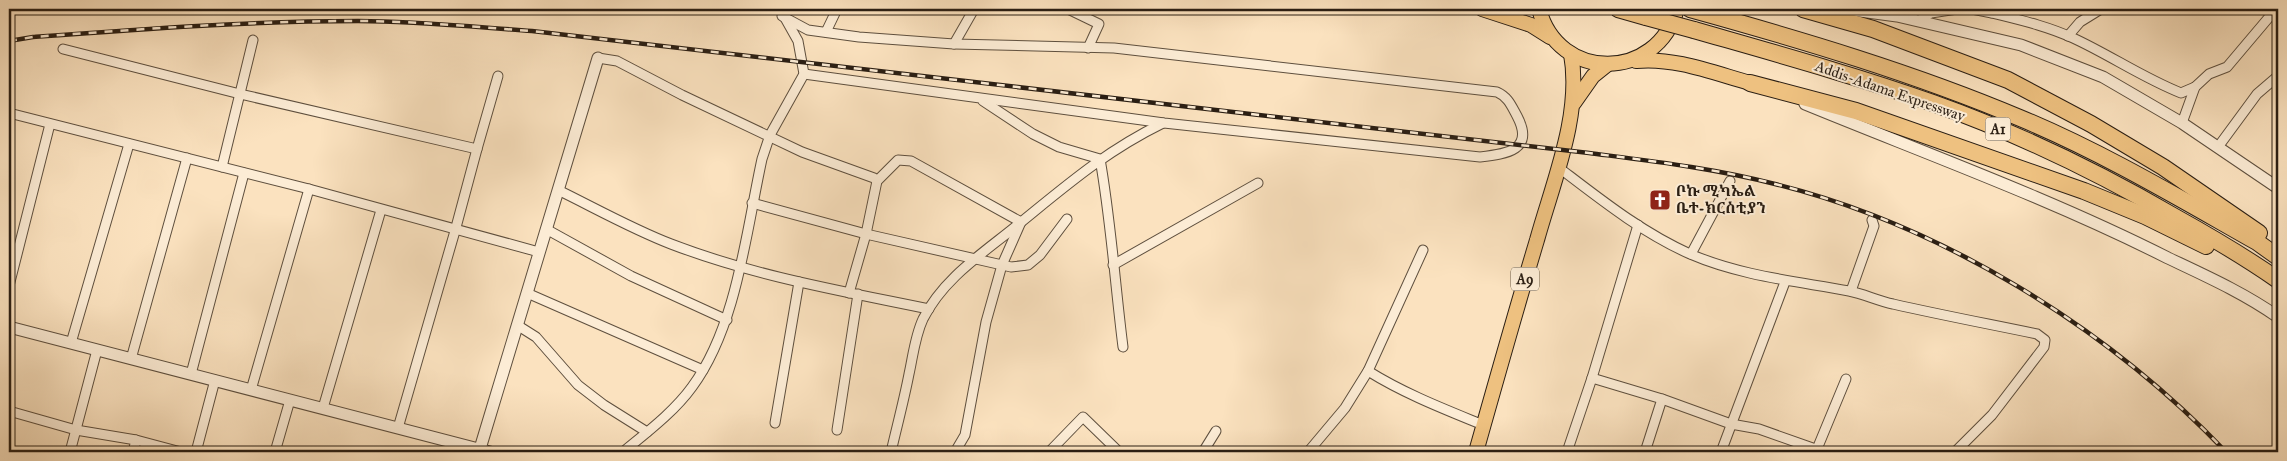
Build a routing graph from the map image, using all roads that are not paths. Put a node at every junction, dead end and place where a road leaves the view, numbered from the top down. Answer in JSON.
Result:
{"nodes":[{"id":1,"x":837,"y":9,"type":"edge"},
{"id":2,"x":974,"y":9,"type":"edge"},
{"id":3,"x":1068,"y":9,"type":"edge"},
{"id":4,"x":1482,"y":9,"type":"edge"},
{"id":5,"x":1539,"y":9,"type":"edge"},
{"id":6,"x":1618,"y":9,"type":"edge"},
{"id":7,"x":1676,"y":9,"type":"edge"},
{"id":8,"x":1803,"y":9,"type":"edge"},
{"id":9,"x":1844,"y":9,"type":"edge"},
{"id":10,"x":1957,"y":9,"type":"edge"},
{"id":11,"x":1972,"y":9,"type":"edge"},
{"id":12,"x":2102,"y":9,"type":"edge"},
{"id":13,"x":2276,"y":9,"type":"edge"},
{"id":14,"x":1694,"y":10,"type":"edge"},
{"id":15,"x":1993,"y":11,"type":"edge"},
{"id":16,"x":781,"y":12,"type":"edge"},
{"id":17,"x":1918,"y":20,"type":"junction"},
{"id":18,"x":826,"y":32,"type":"junction"},
{"id":19,"x":2068,"y":36,"type":"junction"},
{"id":20,"x":253,"y":40,"type":"dead end"},
{"id":21,"x":1554,"y":40,"type":"junction"},
{"id":22,"x":954,"y":44,"type":"junction"},
{"id":23,"x":1088,"y":48,"type":"junction"},
{"id":24,"x":63,"y":49,"type":"dead end"},
{"id":25,"x":1571,"y":54,"type":"junction"},
{"id":26,"x":598,"y":58,"type":"joint"},
{"id":27,"x":1626,"y":62,"type":"junction"},
{"id":28,"x":1608,"y":64,"type":"junction"},
{"id":29,"x":804,"y":74,"type":"junction"},
{"id":30,"x":498,"y":76,"type":"dead end"},
{"id":31,"x":2278,"y":76,"type":"edge"},
{"id":32,"x":1750,"y":83,"type":"junction"},
{"id":33,"x":2195,"y":86,"type":"junction"},
{"id":34,"x":240,"y":94,"type":"junction"},
{"id":35,"x":978,"y":98,"type":"junction"},
{"id":36,"x":1573,"y":106,"type":"junction"},
{"id":37,"x":9,"y":113,"type":"edge"},
{"id":38,"x":1164,"y":123,"type":"junction"},
{"id":39,"x":2182,"y":123,"type":"junction"},
{"id":40,"x":50,"y":124,"type":"junction"},
{"id":41,"x":770,"y":135,"type":"junction"},
{"id":42,"x":129,"y":144,"type":"junction"},
{"id":43,"x":2218,"y":147,"type":"junction"},
{"id":44,"x":477,"y":149,"type":"junction"},
{"id":45,"x":187,"y":158,"type":"junction"},
{"id":46,"x":1100,"y":159,"type":"junction"},
{"id":47,"x":222,"y":167,"type":"junction"},
{"id":48,"x":1558,"y":167,"type":"junction"},
{"id":49,"x":244,"y":173,"type":"junction"},
{"id":50,"x":877,"y":181,"type":"junction"},
{"id":51,"x":1730,"y":181,"type":"dead end"},
{"id":52,"x":1258,"y":183,"type":"dead end"},
{"id":53,"x":2278,"y":188,"type":"edge"},
{"id":54,"x":309,"y":189,"type":"junction"},
{"id":55,"x":558,"y":190,"type":"junction"},
{"id":56,"x":752,"y":203,"type":"junction"},
{"id":57,"x":381,"y":210,"type":"junction"},
{"id":58,"x":1067,"y":219,"type":"dead end"},
{"id":59,"x":1872,"y":220,"type":"dead end"},
{"id":60,"x":1021,"y":222,"type":"junction"},
{"id":61,"x":1638,"y":225,"type":"junction"},
{"id":62,"x":546,"y":229,"type":"junction"},
{"id":63,"x":455,"y":231,"type":"junction"},
{"id":64,"x":866,"y":234,"type":"junction"},
{"id":65,"x":2278,"y":248,"type":"edge"},
{"id":66,"x":1423,"y":250,"type":"dead end"},
{"id":67,"x":539,"y":252,"type":"junction"},
{"id":68,"x":1691,"y":254,"type":"junction"},
{"id":69,"x":2278,"y":257,"type":"edge"},
{"id":70,"x":973,"y":260,"type":"junction"},
{"id":71,"x":1002,"y":265,"type":"junction"},
{"id":72,"x":1113,"y":265,"type":"junction"},
{"id":73,"x":739,"y":267,"type":"junction"},
{"id":74,"x":2278,"y":280,"type":"edge"},
{"id":75,"x":799,"y":282,"type":"junction"},
{"id":76,"x":1785,"y":282,"type":"junction"},
{"id":77,"x":9,"y":286,"type":"edge"},
{"id":78,"x":2278,"y":290,"type":"edge"},
{"id":79,"x":1850,"y":291,"type":"junction"},
{"id":80,"x":527,"y":293,"type":"junction"},
{"id":81,"x":854,"y":294,"type":"junction"},
{"id":82,"x":929,"y":309,"type":"junction"},
{"id":83,"x":2278,"y":317,"type":"edge"},
{"id":84,"x":728,"y":320,"type":"junction"},
{"id":85,"x":517,"y":325,"type":"junction"},
{"id":86,"x":9,"y":327,"type":"edge"},
{"id":87,"x":71,"y":343,"type":"junction"},
{"id":88,"x":1123,"y":347,"type":"dead end"},
{"id":89,"x":97,"y":350,"type":"junction"},
{"id":90,"x":132,"y":359,"type":"junction"},
{"id":91,"x":703,"y":370,"type":"junction"},
{"id":92,"x":1368,"y":371,"type":"junction"},
{"id":93,"x":191,"y":374,"type":"junction"},
{"id":94,"x":1592,"y":378,"type":"junction"},
{"id":95,"x":1846,"y":379,"type":"dead end"},
{"id":96,"x":215,"y":380,"type":"junction"},
{"id":97,"x":251,"y":390,"type":"junction"},
{"id":98,"x":1662,"y":399,"type":"junction"},
{"id":99,"x":290,"y":400,"type":"junction"},
{"id":100,"x":323,"y":408,"type":"junction"},
{"id":101,"x":9,"y":411,"type":"edge"},
{"id":102,"x":775,"y":423,"type":"dead end"},
{"id":103,"x":1731,"y":424,"type":"junction"},
{"id":104,"x":1483,"y":425,"type":"junction"},
{"id":105,"x":398,"y":428,"type":"junction"},
{"id":106,"x":76,"y":430,"type":"junction"},
{"id":107,"x":836,"y":430,"type":"dead end"},
{"id":108,"x":647,"y":432,"type":"junction"},
{"id":109,"x":1216,"y":432,"type":"dead end"},
{"id":110,"x":136,"y":440,"type":"junction"},
{"id":111,"x":483,"y":451,"type":"edge"},
{"id":112,"x":1820,"y":451,"type":"edge"},
{"id":113,"x":70,"y":452,"type":"edge"},
{"id":114,"x":133,"y":452,"type":"edge"},
{"id":115,"x":181,"y":452,"type":"edge"},
{"id":116,"x":196,"y":452,"type":"edge"},
{"id":117,"x":275,"y":452,"type":"edge"},
{"id":118,"x":623,"y":452,"type":"edge"},
{"id":119,"x":891,"y":452,"type":"edge"},
{"id":120,"x":955,"y":452,"type":"edge"},
{"id":121,"x":1050,"y":452,"type":"edge"},
{"id":122,"x":1119,"y":452,"type":"edge"},
{"id":123,"x":1203,"y":452,"type":"edge"},
{"id":124,"x":1308,"y":452,"type":"edge"},
{"id":125,"x":1476,"y":452,"type":"edge"},
{"id":126,"x":1567,"y":452,"type":"edge"},
{"id":127,"x":1645,"y":452,"type":"edge"},
{"id":128,"x":1721,"y":452,"type":"edge"},
{"id":129,"x":1955,"y":452,"type":"edge"}],
"edges":[{"from":1,"to":18,"type":"street"},
{"from":2,"to":22,"type":"street"},
{"from":3,"to":23,"type":"street"},
{"from":4,"to":21,"type":"main road"},
{"from":5,"to":21,"type":"main road"},
{"from":6,"to":74,"type":"highway","name":"Addis-Adama Expressway","number":"A1","bridge":true},
{"from":7,"to":27,"type":"main road"},
{"from":8,"to":65,"type":"highway"},
{"from":9,"to":17,"type":"street"},
{"from":10,"to":17,"type":"street"},
{"from":11,"to":15,"type":"street"},
{"from":12,"to":19,"type":"street"},
{"from":13,"to":33,"type":"street"},
{"from":14,"to":69,"type":"highway","name":"Addis-Adama Expressway","number":"A1"},
{"from":15,"to":19,"type":"street"},
{"from":16,"to":18,"type":"street"},
{"from":16,"to":29,"type":"street"},
{"from":17,"to":39,"type":"street"},
{"from":18,"to":22,"type":"street"},
{"from":19,"to":33,"type":"street"},
{"from":20,"to":34,"type":"street"},
{"from":21,"to":25,"type":"main road"},
{"from":22,"to":23,"type":"street"},
{"from":23,"to":38,"type":"street"},
{"from":24,"to":34,"type":"street"},
{"from":25,"to":28,"type":"main road"},
{"from":25,"to":36,"type":"main road","number":"A9"},
{"from":26,"to":41,"type":"street"},
{"from":26,"to":55,"type":"street"},
{"from":27,"to":28,"type":"main road"},
{"from":27,"to":32,"type":"main road"},
{"from":28,"to":36,"type":"main road","number":"A9"},
{"from":29,"to":35,"type":"street"},
{"from":29,"to":41,"type":"street"},
{"from":30,"to":44,"type":"street"},
{"from":31,"to":43,"type":"street"},
{"from":32,"to":78,"type":"highway"},
{"from":32,"to":83,"type":"street"},
{"from":33,"to":39,"type":"street"},
{"from":34,"to":44,"type":"street"},
{"from":34,"to":47,"type":"street"},
{"from":35,"to":38,"type":"street"},
{"from":35,"to":46,"type":"street"},
{"from":36,"to":48,"type":"main road","number":"A9"},
{"from":37,"to":40,"type":"street"},
{"from":38,"to":46,"type":"street"},
{"from":39,"to":43,"type":"street"},
{"from":40,"to":42,"type":"street"},
{"from":40,"to":77,"type":"street"},
{"from":41,"to":50,"type":"street"},
{"from":41,"to":56,"type":"street"},
{"from":42,"to":45,"type":"street"},
{"from":42,"to":87,"type":"street"},
{"from":43,"to":53,"type":"street"},
{"from":44,"to":63,"type":"street"},
{"from":45,"to":47,"type":"street"},
{"from":45,"to":90,"type":"street"},
{"from":46,"to":60,"type":"street"},
{"from":46,"to":72,"type":"street"},
{"from":47,"to":49,"type":"street"},
{"from":48,"to":61,"type":"street"},
{"from":48,"to":104,"type":"main road","number":"A9"},
{"from":49,"to":54,"type":"street"},
{"from":49,"to":93,"type":"street"},
{"from":50,"to":60,"type":"street"},
{"from":50,"to":64,"type":"street"},
{"from":51,"to":68,"type":"street"},
{"from":52,"to":72,"type":"street"},
{"from":54,"to":57,"type":"street"},
{"from":54,"to":97,"type":"street"},
{"from":55,"to":62,"type":"street"},
{"from":55,"to":73,"type":"street"},
{"from":56,"to":64,"type":"street"},
{"from":56,"to":73,"type":"street"},
{"from":57,"to":63,"type":"street"},
{"from":57,"to":100,"type":"street"},
{"from":58,"to":71,"type":"street"},
{"from":59,"to":79,"type":"street"},
{"from":60,"to":70,"type":"street"},
{"from":60,"to":71,"type":"street"},
{"from":61,"to":68,"type":"street"},
{"from":61,"to":94,"type":"street"},
{"from":62,"to":67,"type":"street"},
{"from":62,"to":84,"type":"street"},
{"from":63,"to":67,"type":"street"},
{"from":63,"to":105,"type":"street"},
{"from":64,"to":70,"type":"street"},
{"from":64,"to":81,"type":"street"},
{"from":66,"to":92,"type":"street"},
{"from":67,"to":80,"type":"street"},
{"from":68,"to":76,"type":"street"},
{"from":70,"to":71,"type":"street"},
{"from":70,"to":82,"type":"street"},
{"from":71,"to":120,"type":"street"},
{"from":72,"to":88,"type":"street"},
{"from":73,"to":75,"type":"street"},
{"from":73,"to":84,"type":"street"},
{"from":75,"to":81,"type":"street"},
{"from":75,"to":102,"type":"street"},
{"from":76,"to":79,"type":"street"},
{"from":76,"to":103,"type":"street"},
{"from":79,"to":129,"type":"street"},
{"from":80,"to":85,"type":"street"},
{"from":80,"to":91,"type":"street"},
{"from":81,"to":82,"type":"street"},
{"from":81,"to":107,"type":"street"},
{"from":82,"to":119,"type":"street"},
{"from":84,"to":91,"type":"street"},
{"from":85,"to":108,"type":"street"},
{"from":85,"to":111,"type":"street"},
{"from":86,"to":87,"type":"street"},
{"from":87,"to":89,"type":"street"},
{"from":89,"to":90,"type":"street"},
{"from":89,"to":106,"type":"street"},
{"from":90,"to":93,"type":"street"},
{"from":91,"to":108,"type":"street"},
{"from":92,"to":104,"type":"street"},
{"from":92,"to":124,"type":"street"},
{"from":93,"to":96,"type":"street"},
{"from":94,"to":98,"type":"street"},
{"from":94,"to":126,"type":"street"},
{"from":95,"to":112,"type":"street"},
{"from":96,"to":97,"type":"street"},
{"from":96,"to":116,"type":"street"},
{"from":97,"to":99,"type":"street"},
{"from":98,"to":103,"type":"street"},
{"from":98,"to":127,"type":"street"},
{"from":99,"to":100,"type":"street"},
{"from":99,"to":117,"type":"street"},
{"from":100,"to":105,"type":"street"},
{"from":101,"to":106,"type":"street"},
{"from":103,"to":112,"type":"street"},
{"from":103,"to":128,"type":"street"},
{"from":104,"to":125,"type":"main road","number":"A9"},
{"from":105,"to":111,"type":"street"},
{"from":106,"to":110,"type":"street"},
{"from":106,"to":113,"type":"street"},
{"from":108,"to":118,"type":"street"},
{"from":109,"to":123,"type":"street"},
{"from":110,"to":114,"type":"street"},
{"from":110,"to":115,"type":"street"},
{"from":121,"to":122,"type":"street"}]}
